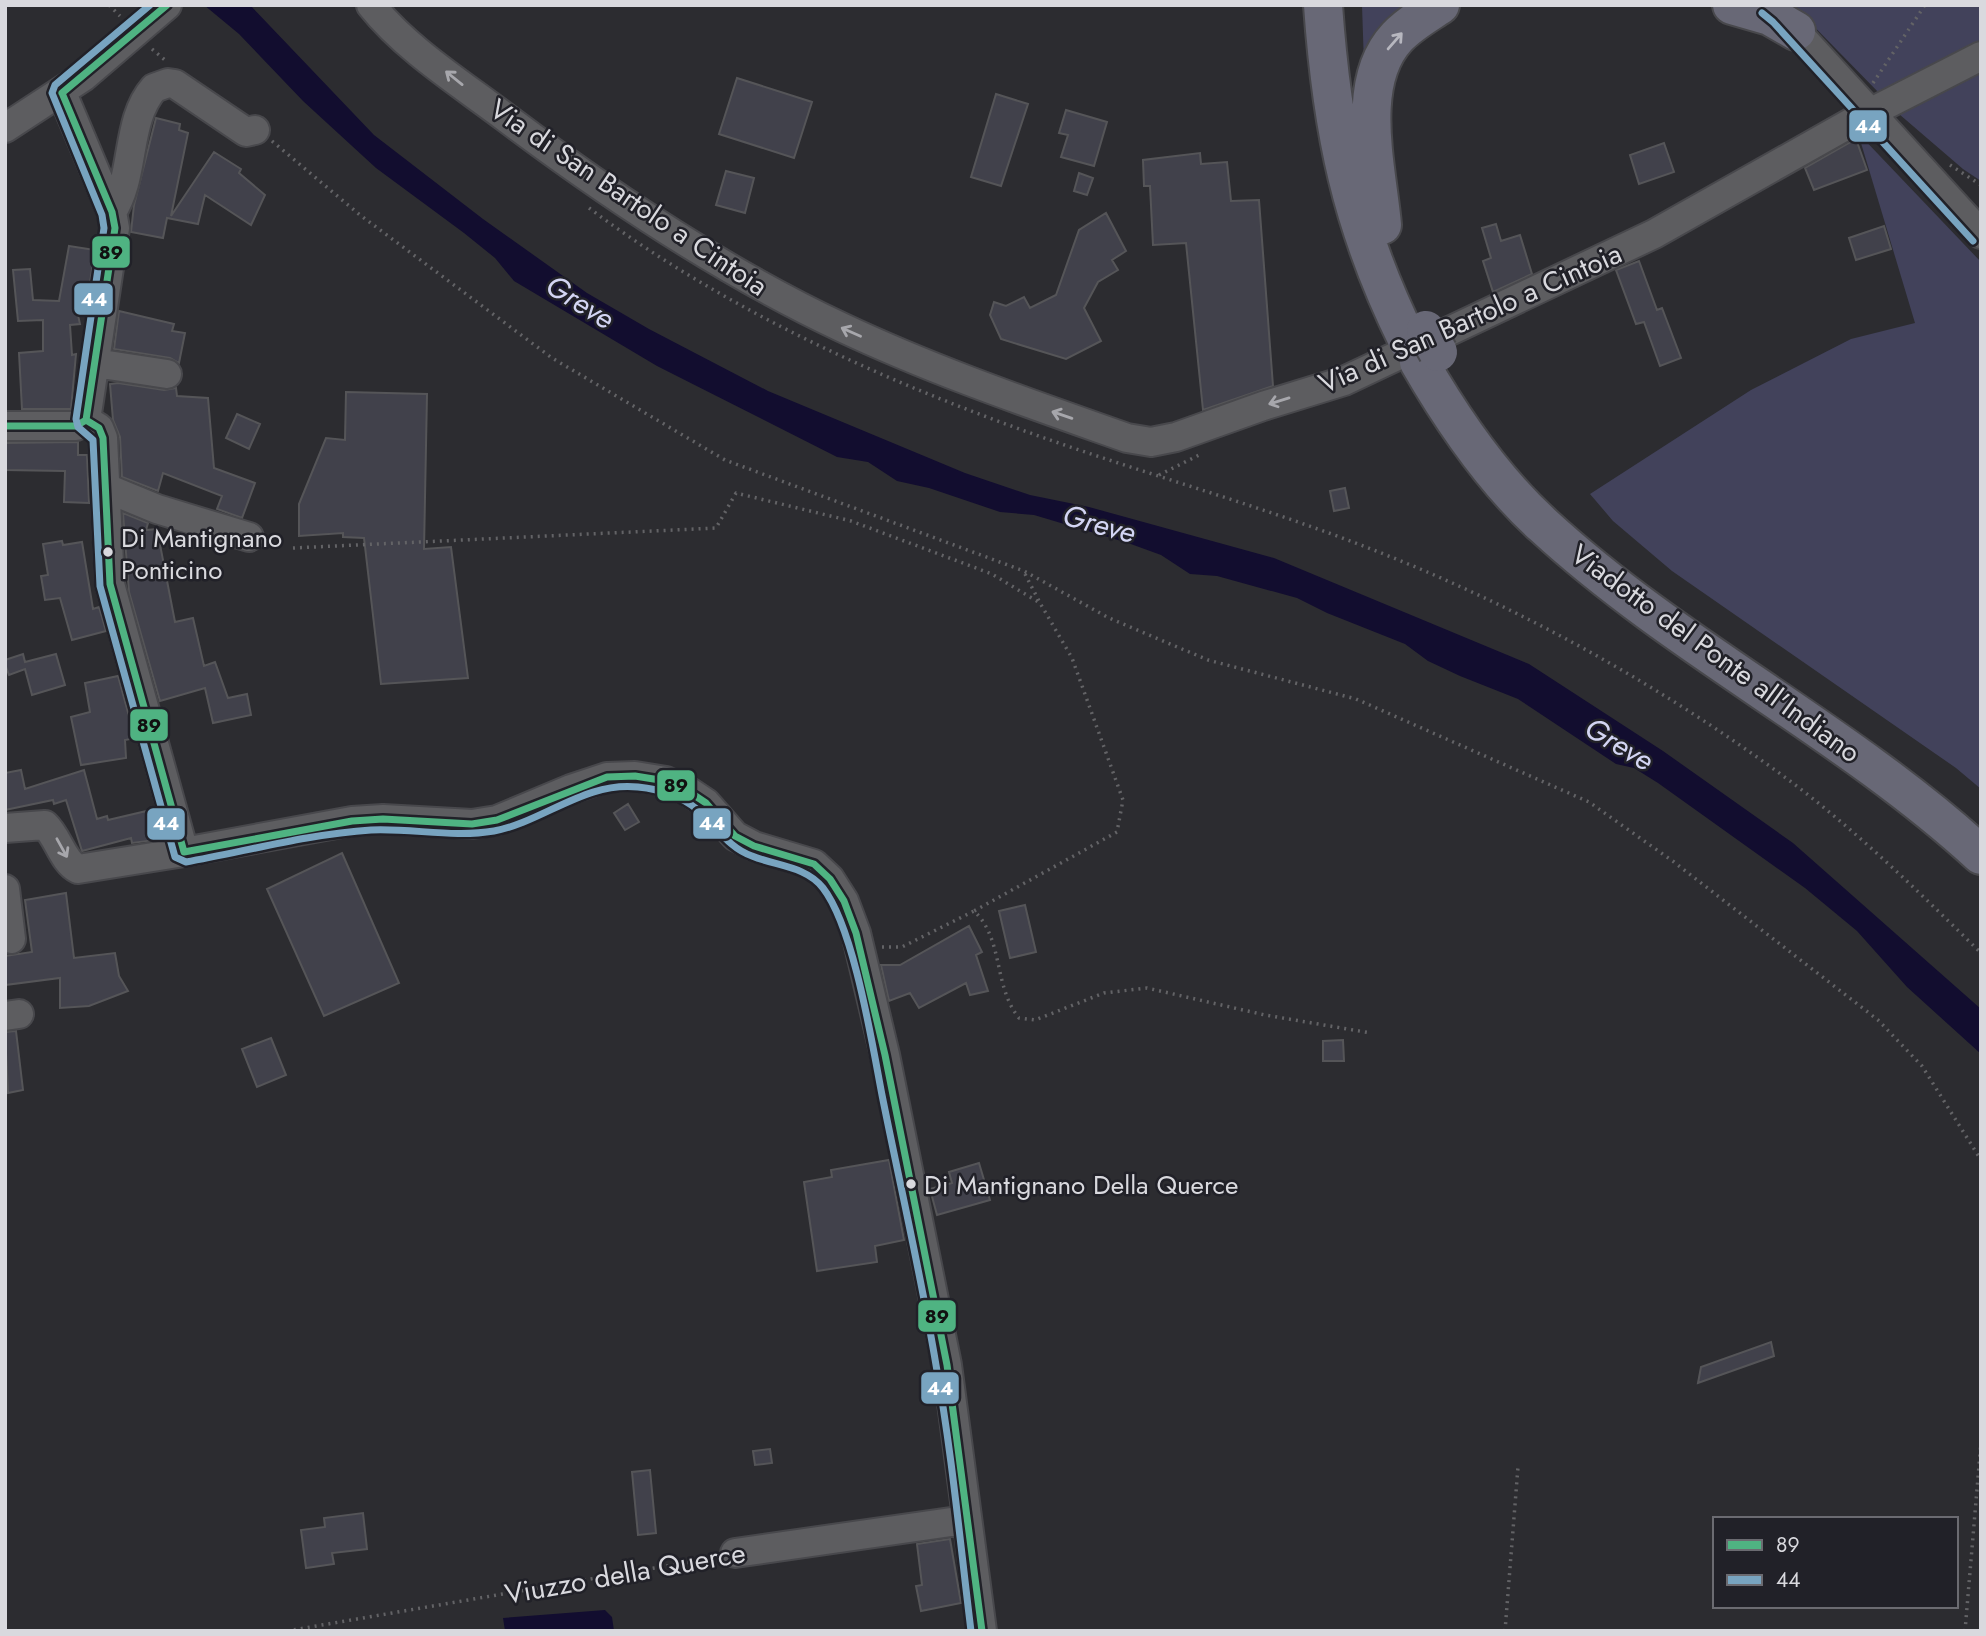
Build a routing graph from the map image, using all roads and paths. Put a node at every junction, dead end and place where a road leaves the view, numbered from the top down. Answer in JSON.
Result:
{"nodes":[{"id":1,"x":167,"y":5,"type":"edge"},
{"id":2,"x":371,"y":5,"type":"edge"},
{"id":3,"x":1323,"y":5,"type":"edge"},
{"id":4,"x":1346,"y":5,"type":"edge"},
{"id":5,"x":1732,"y":5,"type":"edge"},
{"id":6,"x":1925,"y":5,"type":"edge"},
{"id":7,"x":1445,"y":6,"type":"edge"},
{"id":8,"x":1777,"y":12,"type":"edge"},
{"id":9,"x":1981,"y":56,"type":"edge"},
{"id":10,"x":62,"y":93,"type":"junction"},
{"id":11,"x":1870,"y":100,"type":"junction"},
{"id":12,"x":5,"y":128,"type":"edge"},
{"id":13,"x":263,"y":135,"type":"joint"},
{"id":14,"x":1930,"y":161,"type":"junction"},
{"id":15,"x":1981,"y":185,"type":"edge"},
{"id":16,"x":1981,"y":202,"type":"edge"},
{"id":17,"x":587,"y":207,"type":"dead end"},
{"id":18,"x":112,"y":212,"type":"junction"},
{"id":19,"x":1382,"y":225,"type":"junction"},
{"id":20,"x":1981,"y":234,"type":"edge"},
{"id":21,"x":1427,"y":344,"type":"junction"},
{"id":22,"x":95,"y":363,"type":"junction"},
{"id":23,"x":167,"y":374,"type":"dead end"},
{"id":24,"x":86,"y":420,"type":"junction"},
{"id":25,"x":5,"y":426,"type":"edge"},
{"id":26,"x":1202,"y":454,"type":"dead end"},
{"id":27,"x":1159,"y":475,"type":"junction"},
{"id":28,"x":106,"y":488,"type":"junction"},
{"id":29,"x":249,"y":537,"type":"dead end"},
{"id":30,"x":293,"y":548,"type":"dead end"},
{"id":31,"x":1024,"y":571,"type":"junction"},
{"id":32,"x":1040,"y":603,"type":"junction"},
{"id":33,"x":1981,"y":823,"type":"edge"},
{"id":34,"x":5,"y":828,"type":"edge"},
{"id":35,"x":184,"y":852,"type":"junction"},
{"id":36,"x":1981,"y":855,"type":"edge"},
{"id":37,"x":5,"y":889,"type":"edge"},
{"id":38,"x":974,"y":911,"type":"junction"},
{"id":39,"x":856,"y":933,"type":"junction"},
{"id":40,"x":11,"y":939,"type":"dead end"},
{"id":41,"x":1981,"y":953,"type":"edge"},
{"id":42,"x":1371,"y":1033,"type":"dead end"},
{"id":43,"x":1981,"y":1160,"type":"edge"},
{"id":44,"x":1981,"y":1442,"type":"edge"},
{"id":45,"x":1518,"y":1467,"type":"dead end"},
{"id":46,"x":965,"y":1520,"type":"junction"},
{"id":47,"x":735,"y":1553,"type":"joint"},
{"id":48,"x":287,"y":1631,"type":"edge"},
{"id":49,"x":982,"y":1631,"type":"edge"},
{"id":50,"x":1505,"y":1631,"type":"edge"},
{"id":51,"x":1965,"y":1631,"type":"edge"}],
"edges":[{"from":1,"to":10,"type":"street"},
{"from":21,"to":2,"type":"street","name":"Via di San Bartolo a Cintoia","one_way":true},
{"from":3,"to":21,"type":"highway","name":"Viadotto del Ponte all'Indiano"},
{"from":4,"to":19,"type":"highway","name":"Viadotto del Ponte all'Indiano"},
{"from":5,"to":8,"type":"highway"},
{"from":6,"to":11,"type":"path"},
{"from":19,"to":7,"type":"highway","one_way":true},
{"from":8,"to":11,"type":"street"},
{"from":9,"to":11,"type":"street","name":"Via di San Bartolo a Cintoia"},
{"from":10,"to":12,"type":"street"},
{"from":10,"to":18,"type":"street"},
{"from":11,"to":14,"type":"street"},
{"from":11,"to":21,"type":"street","name":"Via di San Bartolo a Cintoia"},
{"from":13,"to":18,"type":"street"},
{"from":13,"to":31,"type":"path"},
{"from":14,"to":15,"type":"path"},
{"from":14,"to":16,"type":"street"},
{"from":14,"to":20,"type":"street"},
{"from":17,"to":27,"type":"path"},
{"from":18,"to":22,"type":"street"},
{"from":19,"to":21,"type":"highway","name":"Viadotto del Ponte all'Indiano"},
{"from":21,"to":33,"type":"highway","name":"Viadotto del Ponte all'Indiano"},
{"from":21,"to":36,"type":"highway","name":"Viadotto del Ponte all'Indiano"},
{"from":22,"to":23,"type":"street"},
{"from":22,"to":24,"type":"street"},
{"from":24,"to":25,"type":"street"},
{"from":24,"to":28,"type":"street"},
{"from":26,"to":27,"type":"path"},
{"from":27,"to":41,"type":"path"},
{"from":28,"to":29,"type":"street"},
{"from":28,"to":35,"type":"street"},
{"from":30,"to":32,"type":"path"},
{"from":31,"to":32,"type":"path"},
{"from":31,"to":43,"type":"path"},
{"from":32,"to":38,"type":"path"},
{"from":34,"to":35,"type":"street","one_way":true},
{"from":35,"to":39,"type":"street"},
{"from":37,"to":40,"type":"street"},
{"from":38,"to":39,"type":"path"},
{"from":38,"to":42,"type":"path"},
{"from":39,"to":46,"type":"street"},
{"from":44,"to":51,"type":"path"},
{"from":45,"to":50,"type":"path"},
{"from":46,"to":47,"type":"street","name":"Viuzzo della Querce"},
{"from":46,"to":49,"type":"street"},
{"from":47,"to":48,"type":"path","name":"Viuzzo della Querce"}]}
